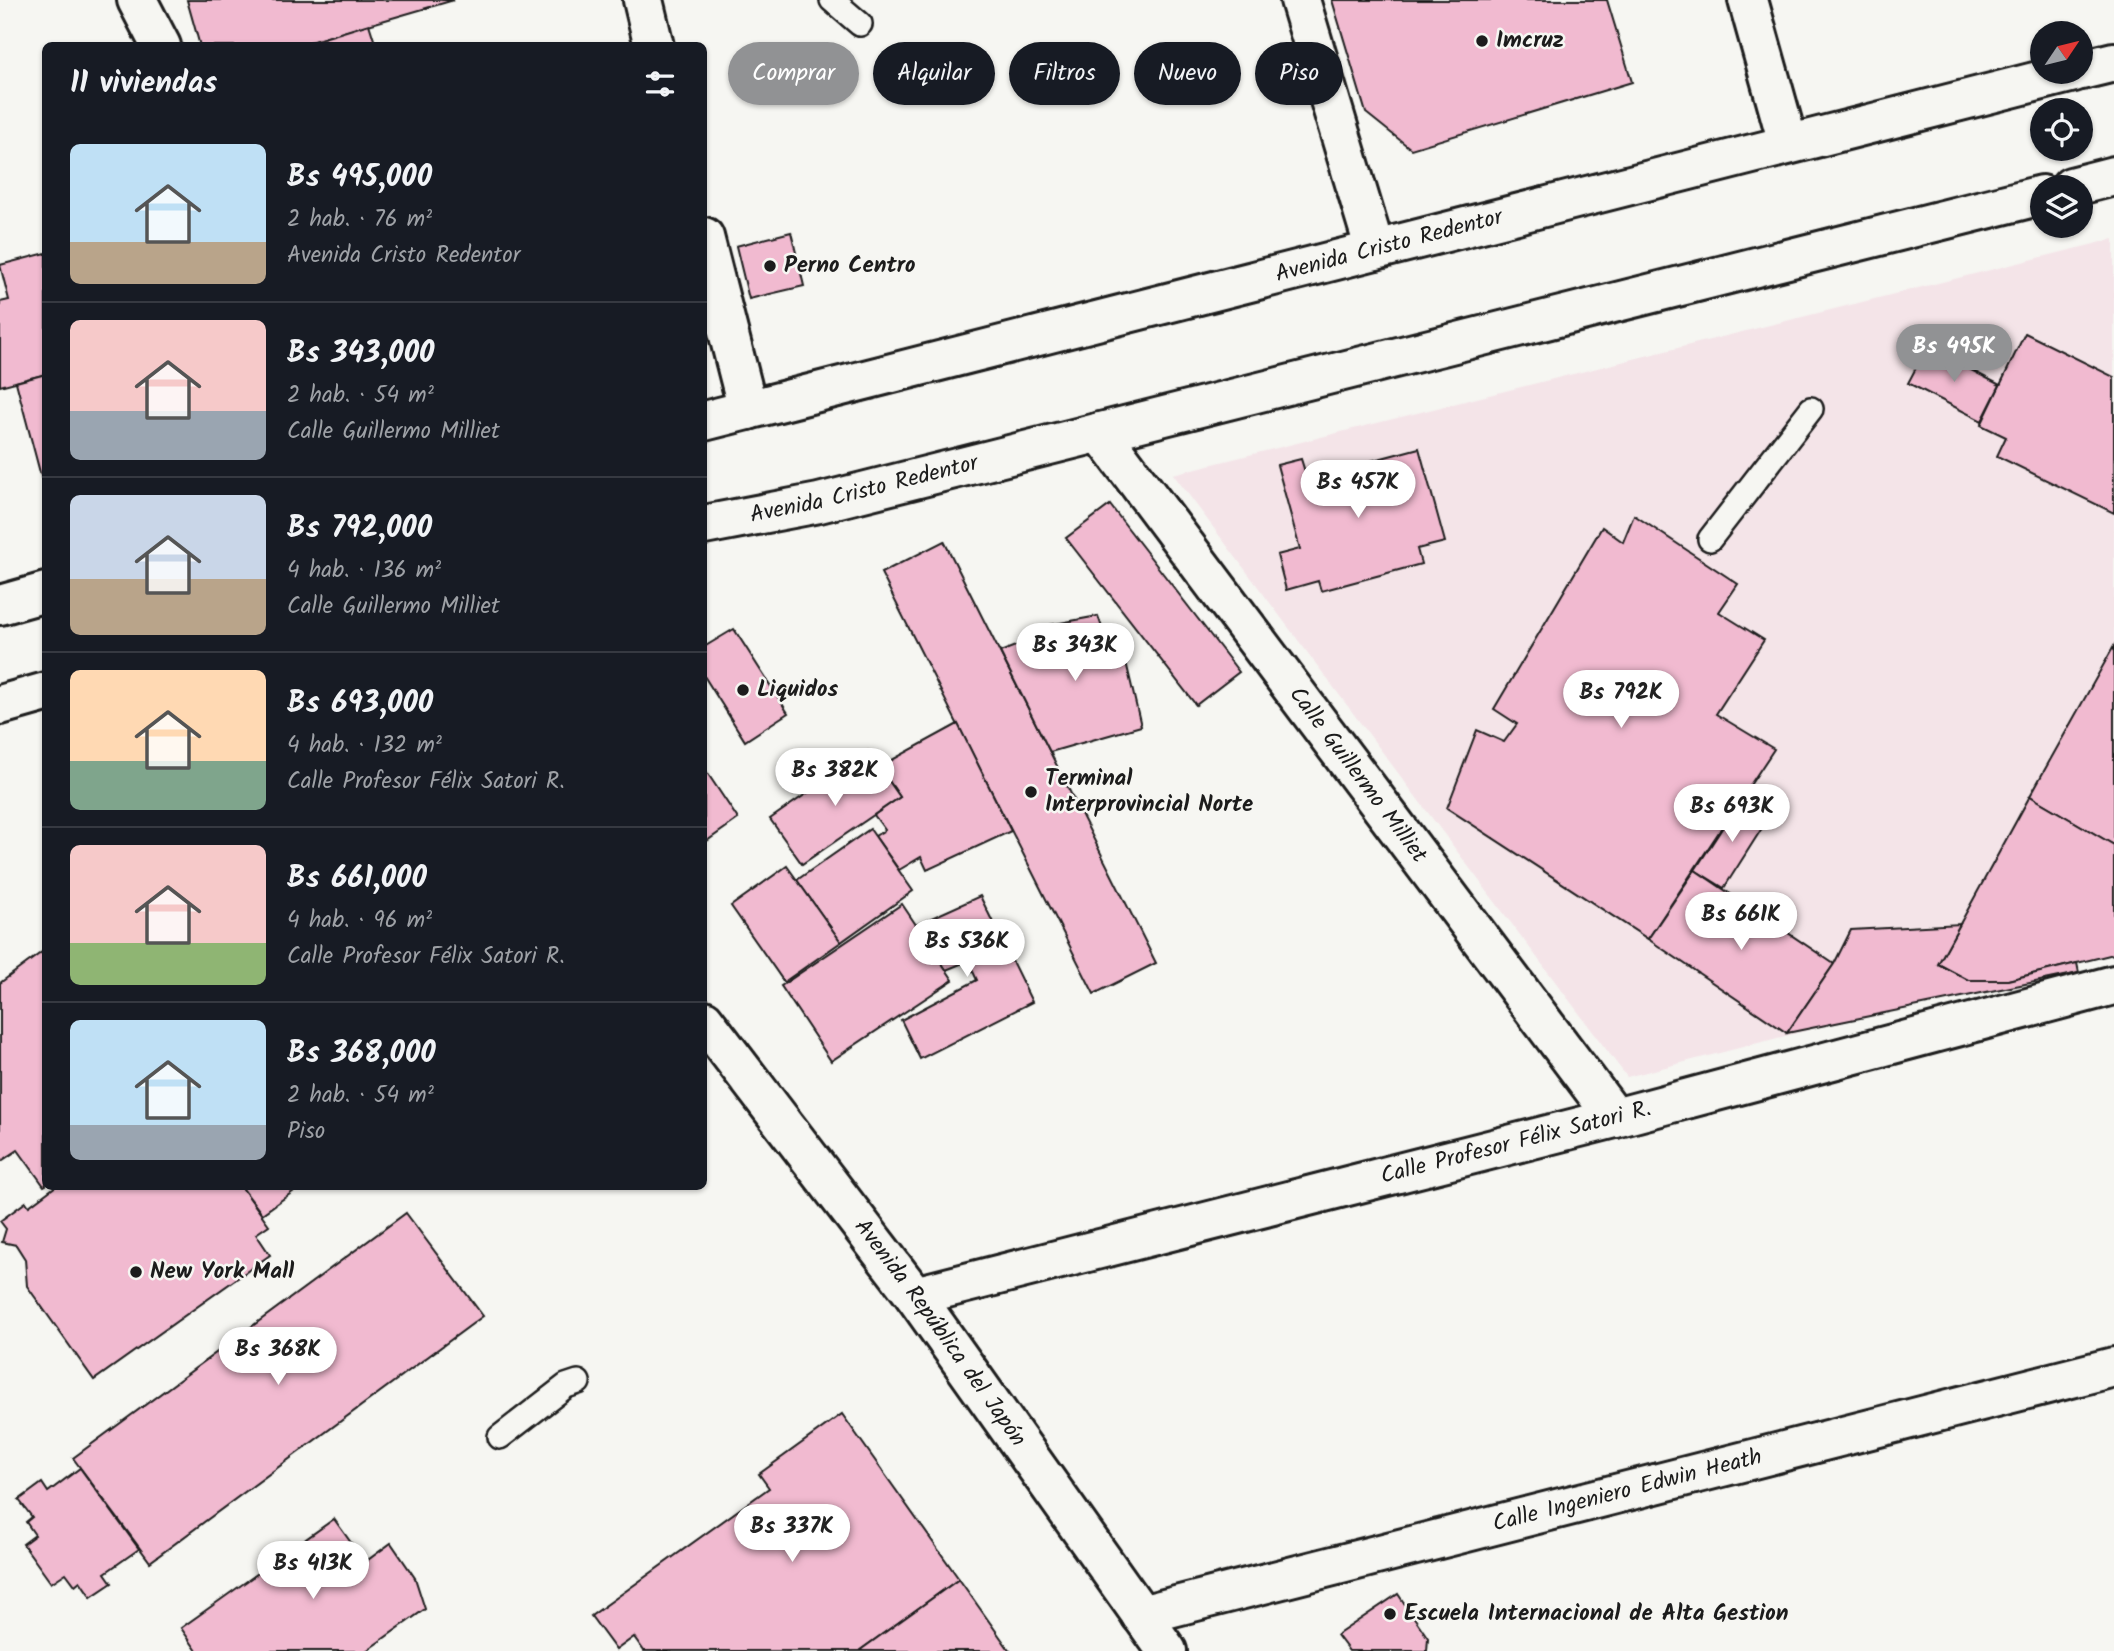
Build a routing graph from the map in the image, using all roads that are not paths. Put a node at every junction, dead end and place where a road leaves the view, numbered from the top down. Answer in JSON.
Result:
{"nodes":[{"id":1,"x":137,"y":0,"type":"edge"},
{"id":2,"x":643,"y":0,"type":"edge"},
{"id":3,"x":832,"y":0,"type":"edge"},
{"id":4,"x":1300,"y":0,"type":"edge"},
{"id":5,"x":1748,"y":0,"type":"edge"},
{"id":6,"x":860,"y":23,"type":"dead end"},
{"id":7,"x":159,"y":42,"type":"edge"},
{"id":8,"x":653,"y":42,"type":"edge"},
{"id":9,"x":2114,"y":62,"type":"edge"},
{"id":10,"x":2093,"y":67,"type":"edge"},
{"id":11,"x":2030,"y":83,"type":"edge"},
{"id":12,"x":1788,"y":143,"type":"junction"},
{"id":13,"x":2114,"y":176,"type":"edge"},
{"id":14,"x":2093,"y":181,"type":"edge"},
{"id":15,"x":2030,"y":198,"type":"edge"},
{"id":16,"x":707,"y":249,"type":"edge"},
{"id":17,"x":1375,"y":250,"type":"junction"},
{"id":18,"x":1811,"y":409,"type":"dead end"},
{"id":19,"x":748,"y":410,"type":"junction"},
{"id":20,"x":707,"y":421,"type":"edge"},
{"id":21,"x":1100,"y":432,"type":"junction"},
{"id":22,"x":707,"y":524,"type":"edge"},
{"id":23,"x":1710,"y":539,"type":"dead end"},
{"id":24,"x":42,"y":593,"type":"edge"},
{"id":25,"x":0,"y":605,"type":"edge"},
{"id":26,"x":42,"y":693,"type":"edge"},
{"id":27,"x":0,"y":705,"type":"edge"},
{"id":28,"x":2114,"y":985,"type":"edge"},
{"id":29,"x":707,"y":1024,"type":"edge"},
{"id":30,"x":1615,"y":1118,"type":"junction"},
{"id":31,"x":915,"y":1296,"type":"junction"},
{"id":32,"x":2114,"y":1367,"type":"edge"},
{"id":33,"x":578,"y":1382,"type":"dead end"},
{"id":34,"x":500,"y":1437,"type":"dead end"},
{"id":35,"x":1141,"y":1615,"type":"junction"},
{"id":36,"x":1167,"y":1651,"type":"edge"}],
"edges":[{"from":1,"to":7,"type":"street"},
{"from":2,"to":8,"type":"street"},
{"from":3,"to":6,"type":"lane"},
{"from":4,"to":17,"type":"street"},
{"from":5,"to":12,"type":"street"},
{"from":9,"to":10,"type":"street"},
{"from":11,"to":12,"type":"street","name":"Avenida Cristo Redentor"},
{"from":12,"to":17,"type":"street","name":"Avenida Cristo Redentor"},
{"from":13,"to":14,"type":"street"},
{"from":15,"to":21,"type":"street","name":"Avenida Cristo Redentor"},
{"from":16,"to":19,"type":"street"},
{"from":17,"to":19,"type":"street","name":"Avenida Cristo Redentor"},
{"from":18,"to":23,"type":"lane"},
{"from":19,"to":20,"type":"street","name":"Avenida Cristo Redentor"},
{"from":21,"to":22,"type":"street","name":"Avenida Cristo Redentor"},
{"from":21,"to":30,"type":"street","name":"Calle Guillermo Milliet"},
{"from":24,"to":25,"type":"street"},
{"from":26,"to":27,"type":"street"},
{"from":28,"to":30,"type":"street","name":"Calle Profesor Félix Satori R."},
{"from":29,"to":31,"type":"street","name":"Avenida República del Japón"},
{"from":30,"to":31,"type":"street","name":"Calle Profesor Félix Satori R."},
{"from":31,"to":35,"type":"street","name":"Avenida República del Japón"},
{"from":32,"to":35,"type":"street","name":"Calle Ingeniero Edwin Heath"},
{"from":33,"to":34,"type":"lane"},
{"from":35,"to":36,"type":"street","name":"Avenida República del Japón"}]}
